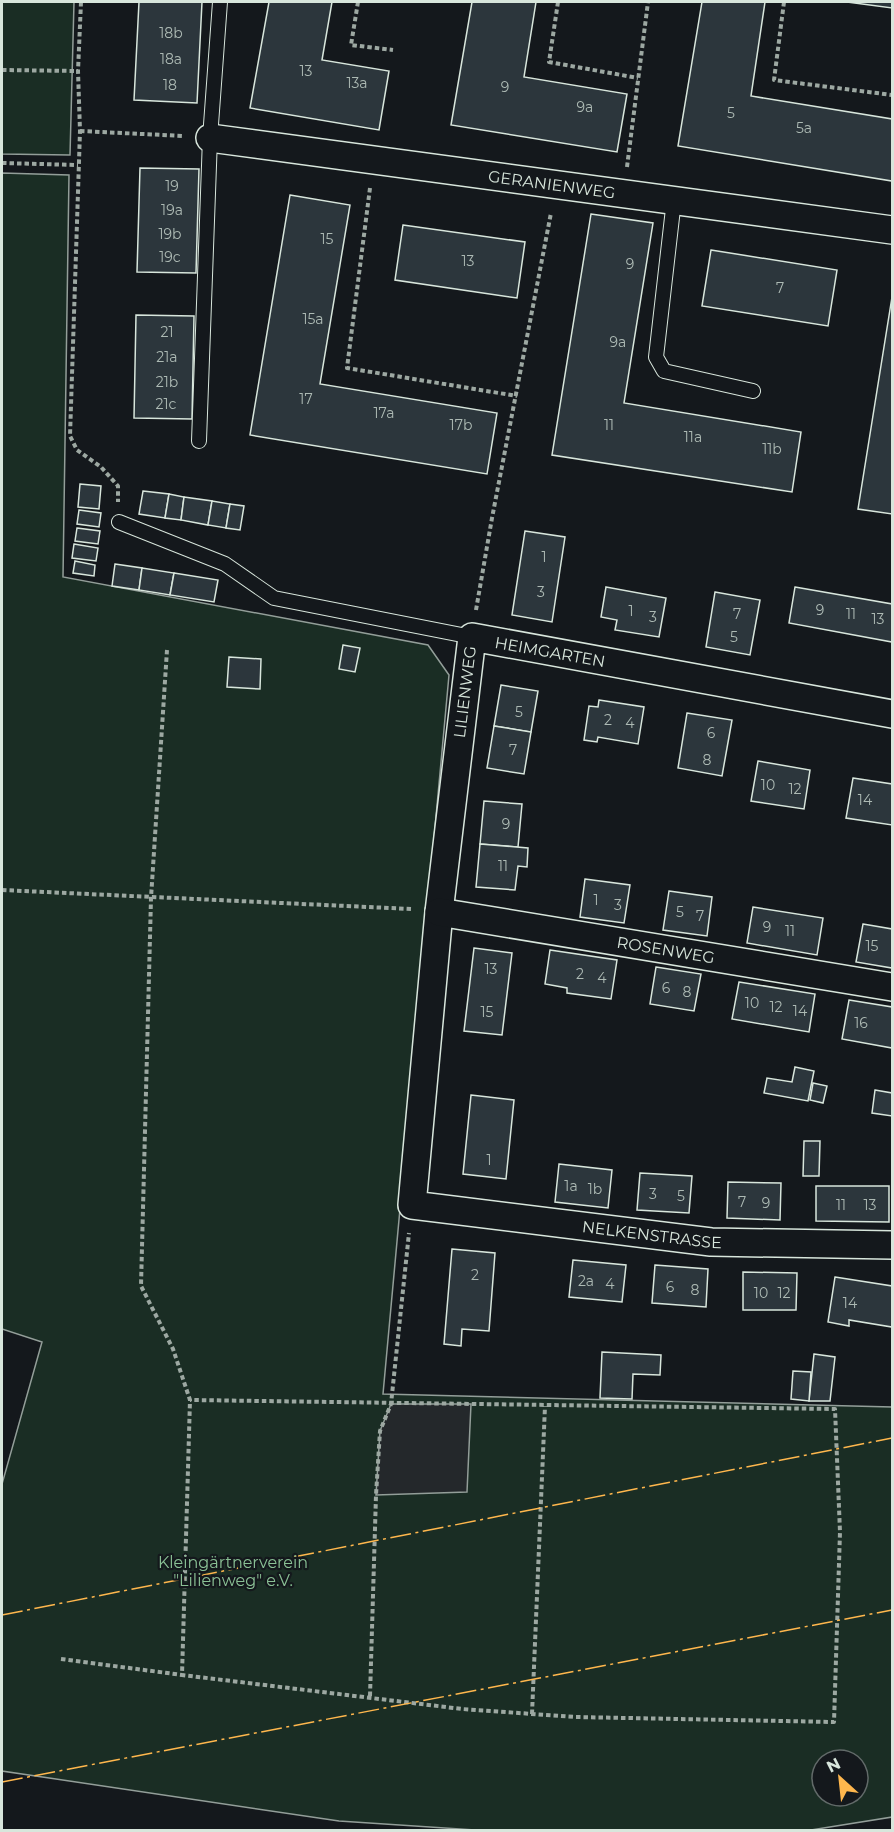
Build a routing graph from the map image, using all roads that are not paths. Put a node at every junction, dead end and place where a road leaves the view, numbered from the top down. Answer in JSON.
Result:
{"nodes":[{"id":1,"x":220,"y":2,"type":"edge"},
{"id":2,"x":210,"y":138,"type":"junction"},
{"id":3,"x":674,"y":200,"type":"junction"},
{"id":4,"x":892,"y":230,"type":"edge"},
{"id":5,"x":753,"y":391,"type":"dead end"},
{"id":6,"x":199,"y":441,"type":"dead end"},
{"id":7,"x":119,"y":522,"type":"road end"},
{"id":8,"x":472,"y":637,"type":"junction"},
{"id":9,"x":892,"y":714,"type":"edge"},
{"id":10,"x":439,"y":912,"type":"junction"},
{"id":11,"x":892,"y":987,"type":"edge"},
{"id":12,"x":412,"y":1205,"type":"joint"},
{"id":13,"x":892,"y":1245,"type":"edge"}],
"edges":[{"from":1,"to":2,"type":"lane"},
{"from":2,"to":3,"type":"street","name":"GERANIENWEG"},
{"from":2,"to":6,"type":"lane"},
{"from":3,"to":4,"type":"street","name":"GERANIENWEG"},
{"from":3,"to":5,"type":"lane"},
{"from":7,"to":8,"type":"lane","name":"HEIMGARTEN"},
{"from":8,"to":9,"type":"street","name":"HEIMGARTEN"},
{"from":8,"to":10,"type":"street","name":"LILIENWEG"},
{"from":10,"to":11,"type":"street","name":"ROSENWEG"},
{"from":10,"to":12,"type":"street","name":"LILIENWEG"},
{"from":12,"to":13,"type":"street","name":"NELKENSTRASSE"}]}
